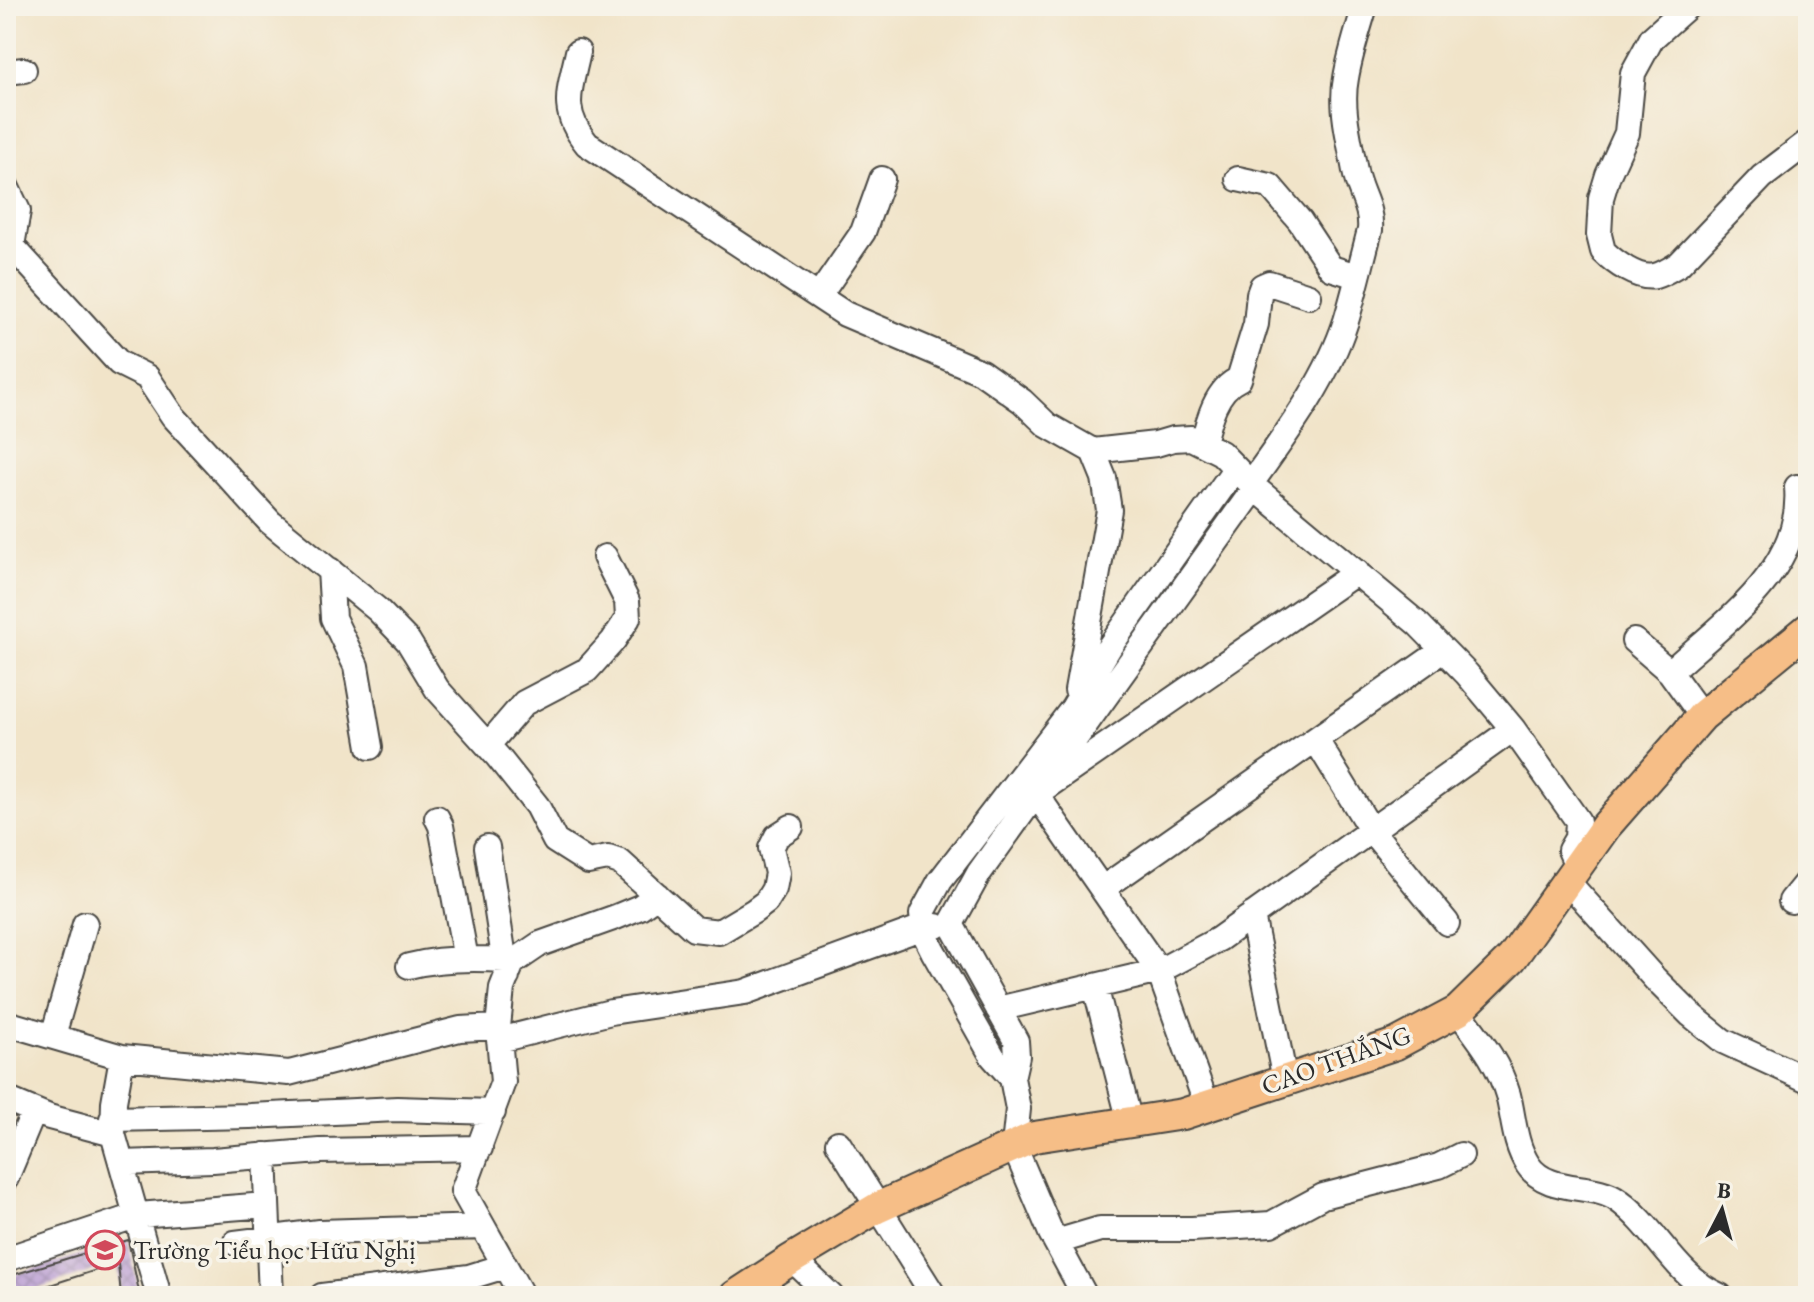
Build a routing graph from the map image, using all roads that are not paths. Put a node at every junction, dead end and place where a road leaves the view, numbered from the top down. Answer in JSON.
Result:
{"nodes":[{"id":1,"x":1365,"y":6,"type":"edge"},
{"id":2,"x":1688,"y":6,"type":"edge"},
{"id":3,"x":578,"y":52,"type":"dead end"},
{"id":4,"x":1808,"y":142,"type":"edge"},
{"id":5,"x":882,"y":179,"type":"dead end"},
{"id":6,"x":1238,"y":179,"type":"dead end"},
{"id":7,"x":6,"y":186,"type":"edge"},
{"id":8,"x":1357,"y":276,"type":"junction"},
{"id":9,"x":819,"y":296,"type":"junction"},
{"id":10,"x":1309,"y":296,"type":"dead end"},
{"id":11,"x":1203,"y":443,"type":"junction"},
{"id":12,"x":1093,"y":451,"type":"junction"},
{"id":13,"x":1247,"y":480,"type":"junction"},
{"id":14,"x":1797,"y":487,"type":"dead end"},
{"id":15,"x":605,"y":557,"type":"dead end"},
{"id":16,"x":330,"y":570,"type":"junction"},
{"id":17,"x":1357,"y":572,"type":"junction"},
{"id":18,"x":1808,"y":629,"type":"edge"},
{"id":19,"x":1634,"y":641,"type":"dead end"},
{"id":20,"x":1443,"y":650,"type":"junction"},
{"id":21,"x":1670,"y":672,"type":"junction"},
{"id":22,"x":1073,"y":708,"type":"junction"},
{"id":23,"x":1702,"y":716,"type":"junction"},
{"id":24,"x":1513,"y":729,"type":"junction"},
{"id":25,"x":1316,"y":740,"type":"junction"},
{"id":26,"x":488,"y":745,"type":"junction"},
{"id":27,"x":370,"y":747,"type":"dead end"},
{"id":28,"x":1036,"y":794,"type":"junction"},
{"id":29,"x":437,"y":818,"type":"dead end"},
{"id":30,"x":791,"y":827,"type":"dead end"},
{"id":31,"x":1371,"y":830,"type":"junction"},
{"id":32,"x":487,"y":847,"type":"dead end"},
{"id":33,"x":1572,"y":874,"type":"junction"},
{"id":34,"x":1808,"y":880,"type":"edge"},
{"id":35,"x":1102,"y":889,"type":"junction"},
{"id":36,"x":657,"y":895,"type":"junction"},
{"id":37,"x":1791,"y":901,"type":"dead end"},
{"id":38,"x":1252,"y":915,"type":"junction"},
{"id":39,"x":1447,"y":923,"type":"dead end"},
{"id":40,"x":85,"y":924,"type":"dead end"},
{"id":41,"x":951,"y":924,"type":"junction"},
{"id":42,"x":923,"y":927,"type":"junction"},
{"id":43,"x":466,"y":959,"type":"junction"},
{"id":44,"x":409,"y":966,"type":"dead end"},
{"id":45,"x":505,"y":969,"type":"junction"},
{"id":46,"x":1159,"y":971,"type":"junction"},
{"id":47,"x":1095,"y":986,"type":"junction"},
{"id":48,"x":998,"y":1009,"type":"junction"},
{"id":49,"x":1458,"y":1011,"type":"junction"},
{"id":50,"x":6,"y":1023,"type":"edge"},
{"id":51,"x":499,"y":1034,"type":"junction"},
{"id":52,"x":53,"y":1036,"type":"junction"},
{"id":53,"x":122,"y":1057,"type":"junction"},
{"id":54,"x":1012,"y":1078,"type":"junction"},
{"id":55,"x":1285,"y":1080,"type":"junction"},
{"id":56,"x":1808,"y":1080,"type":"edge"},
{"id":57,"x":6,"y":1099,"type":"edge"},
{"id":58,"x":1207,"y":1106,"type":"junction"},
{"id":59,"x":34,"y":1111,"type":"junction"},
{"id":60,"x":493,"y":1112,"type":"junction"},
{"id":61,"x":1130,"y":1122,"type":"junction"},
{"id":62,"x":113,"y":1126,"type":"junction"},
{"id":63,"x":838,"y":1143,"type":"dead end"},
{"id":64,"x":1014,"y":1146,"type":"junction"},
{"id":65,"x":480,"y":1148,"type":"junction"},
{"id":66,"x":265,"y":1155,"type":"junction"},
{"id":67,"x":1461,"y":1155,"type":"dead end"},
{"id":68,"x":122,"y":1163,"type":"junction"},
{"id":69,"x":6,"y":1178,"type":"edge"},
{"id":70,"x":267,"y":1205,"type":"junction"},
{"id":71,"x":877,"y":1208,"type":"junction"},
{"id":72,"x":138,"y":1215,"type":"junction"},
{"id":73,"x":483,"y":1227,"type":"junction"},
{"id":74,"x":269,"y":1239,"type":"junction"},
{"id":75,"x":1056,"y":1242,"type":"junction"},
{"id":76,"x":235,"y":1243,"type":"dead end"},
{"id":77,"x":6,"y":1259,"type":"edge"},
{"id":78,"x":792,"y":1259,"type":"junction"},
{"id":79,"x":505,"y":1266,"type":"junction"},
{"id":80,"x":159,"y":1296,"type":"edge"},
{"id":81,"x":271,"y":1296,"type":"edge"},
{"id":82,"x":322,"y":1296,"type":"edge"},
{"id":83,"x":522,"y":1296,"type":"edge"},
{"id":84,"x":735,"y":1296,"type":"edge"},
{"id":85,"x":831,"y":1296,"type":"edge"},
{"id":86,"x":934,"y":1296,"type":"edge"},
{"id":87,"x":1085,"y":1296,"type":"edge"},
{"id":88,"x":1720,"y":1296,"type":"edge"}],
"edges":[{"from":1,"to":8,"type":"street"},
{"from":2,"to":4,"type":"street"},
{"from":3,"to":9,"type":"street"},
{"from":5,"to":9,"type":"street"},
{"from":6,"to":8,"type":"street"},
{"from":7,"to":16,"type":"street"},
{"from":8,"to":13,"type":"street"},
{"from":9,"to":12,"type":"street"},
{"from":10,"to":11,"type":"street"},
{"from":11,"to":12,"type":"street"},
{"from":11,"to":13,"type":"street"},
{"from":12,"to":22,"type":"street"},
{"from":13,"to":17,"type":"street"},
{"from":13,"to":22,"type":"street"},
{"from":13,"to":28,"type":"street"},
{"from":14,"to":21,"type":"street"},
{"from":15,"to":26,"type":"street"},
{"from":16,"to":26,"type":"street"},
{"from":16,"to":27,"type":"street"},
{"from":17,"to":20,"type":"street"},
{"from":17,"to":28,"type":"street"},
{"from":18,"to":23,"type":"main road","name":"CAO THẮNG"},
{"from":19,"to":21,"type":"street"},
{"from":20,"to":24,"type":"street"},
{"from":20,"to":25,"type":"street"},
{"from":21,"to":23,"type":"street"},
{"from":22,"to":42,"type":"street"},
{"from":23,"to":33,"type":"main road","name":"CAO THẮNG"},
{"from":24,"to":31,"type":"street"},
{"from":24,"to":33,"type":"street"},
{"from":25,"to":31,"type":"street"},
{"from":25,"to":35,"type":"street"},
{"from":26,"to":36,"type":"street"},
{"from":28,"to":35,"type":"street"},
{"from":28,"to":41,"type":"street"},
{"from":29,"to":43,"type":"street"},
{"from":30,"to":36,"type":"street"},
{"from":31,"to":38,"type":"street"},
{"from":31,"to":39,"type":"street"},
{"from":32,"to":45,"type":"street"},
{"from":33,"to":49,"type":"main road","name":"CAO THẮNG"},
{"from":33,"to":56,"type":"street"},
{"from":34,"to":37,"type":"street"},
{"from":35,"to":46,"type":"street"},
{"from":36,"to":45,"type":"street"},
{"from":38,"to":46,"type":"street"},
{"from":38,"to":55,"type":"street"},
{"from":40,"to":52,"type":"street"},
{"from":41,"to":42,"type":"street"},
{"from":41,"to":48,"type":"street"},
{"from":42,"to":51,"type":"street"},
{"from":42,"to":54,"type":"street"},
{"from":43,"to":44,"type":"street"},
{"from":43,"to":45,"type":"street"},
{"from":45,"to":51,"type":"street"},
{"from":46,"to":47,"type":"street"},
{"from":46,"to":58,"type":"street"},
{"from":47,"to":48,"type":"street"},
{"from":47,"to":61,"type":"street"},
{"from":48,"to":54,"type":"street"},
{"from":49,"to":55,"type":"main road","name":"CAO THẮNG"},
{"from":49,"to":88,"type":"street"},
{"from":50,"to":52,"type":"street"},
{"from":51,"to":53,"type":"street"},
{"from":51,"to":60,"type":"street"},
{"from":52,"to":53,"type":"street"},
{"from":53,"to":62,"type":"street"},
{"from":54,"to":64,"type":"street"},
{"from":55,"to":58,"type":"main road","name":"CAO THẮNG"},
{"from":57,"to":59,"type":"street"},
{"from":58,"to":61,"type":"main road","name":"CAO THẮNG"},
{"from":59,"to":62,"type":"street"},
{"from":59,"to":69,"type":"street"},
{"from":60,"to":62,"type":"street"},
{"from":60,"to":65,"type":"street"},
{"from":61,"to":64,"type":"main road","name":"CAO THẮNG"},
{"from":62,"to":68,"type":"street"},
{"from":63,"to":71,"type":"street"},
{"from":64,"to":71,"type":"main road","name":"CAO THẮNG"},
{"from":64,"to":75,"type":"street"},
{"from":65,"to":66,"type":"street"},
{"from":65,"to":73,"type":"street"},
{"from":66,"to":68,"type":"street"},
{"from":66,"to":70,"type":"street"},
{"from":67,"to":75,"type":"street"},
{"from":68,"to":72,"type":"street"},
{"from":70,"to":72,"type":"street"},
{"from":70,"to":74,"type":"street"},
{"from":71,"to":78,"type":"main road","name":"CAO THẮNG"},
{"from":71,"to":86,"type":"street"},
{"from":72,"to":77,"type":"street"},
{"from":72,"to":80,"type":"street"},
{"from":73,"to":74,"type":"street"},
{"from":73,"to":79,"type":"street"},
{"from":74,"to":76,"type":"street"},
{"from":74,"to":81,"type":"street"},
{"from":75,"to":87,"type":"street"},
{"from":78,"to":84,"type":"main road","name":"CAO THẮNG"},
{"from":78,"to":85,"type":"street"},
{"from":79,"to":82,"type":"street"},
{"from":79,"to":83,"type":"street"}]}
